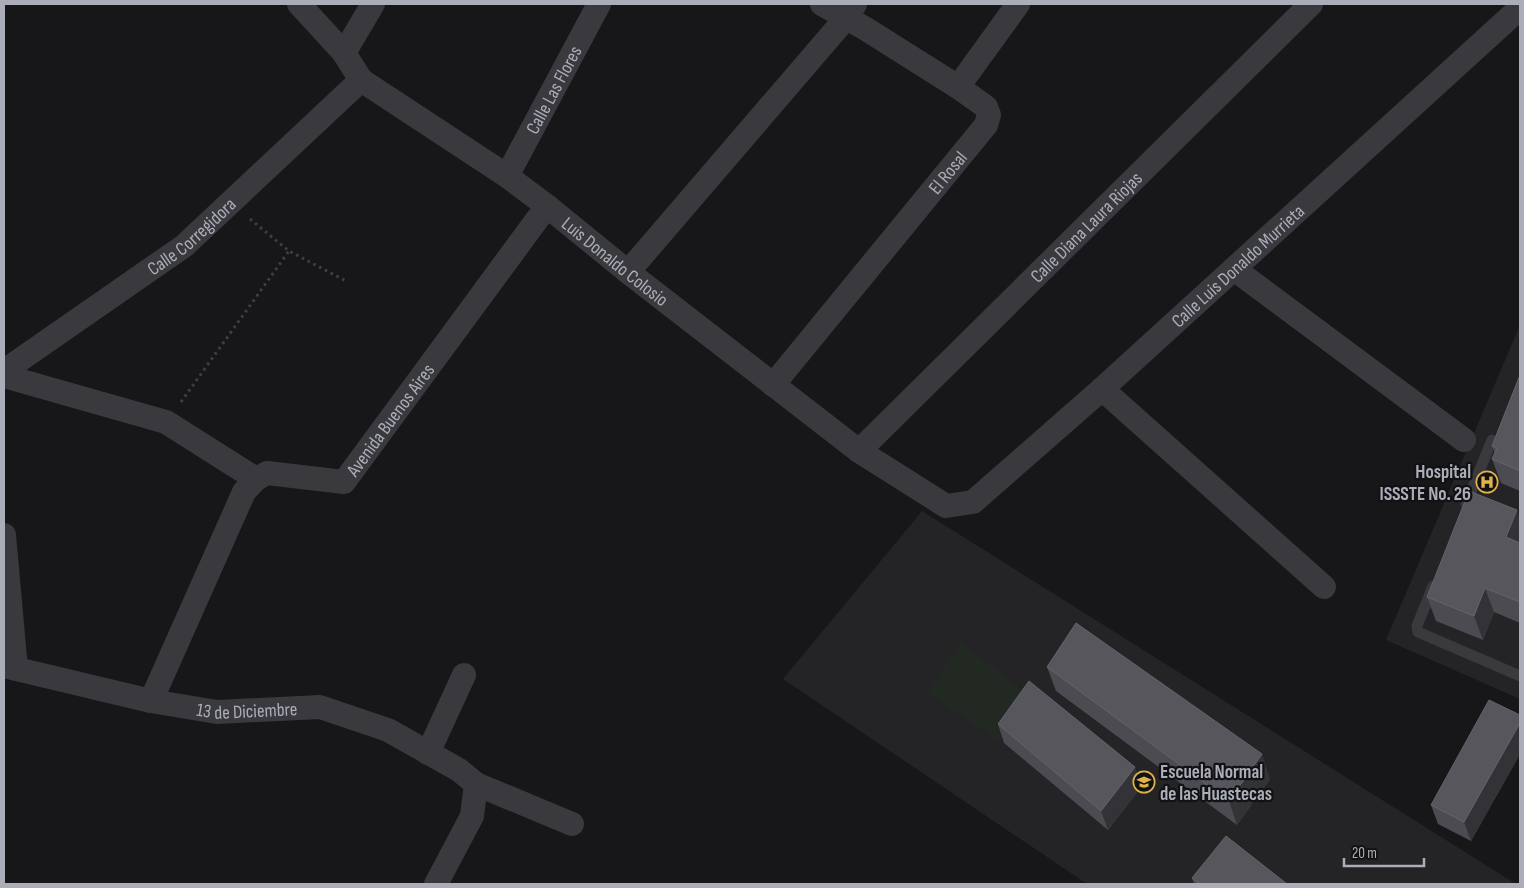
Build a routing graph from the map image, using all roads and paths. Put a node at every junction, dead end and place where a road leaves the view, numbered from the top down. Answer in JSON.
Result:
{"nodes":[{"id":1,"x":299,"y":4,"type":"edge"},
{"id":2,"x":373,"y":4,"type":"edge"},
{"id":3,"x":599,"y":4,"type":"edge"},
{"id":4,"x":822,"y":4,"type":"edge"},
{"id":5,"x":1018,"y":4,"type":"edge"},
{"id":6,"x":1312,"y":4,"type":"edge"},
{"id":7,"x":1520,"y":8,"type":"edge"},
{"id":8,"x":850,"y":11,"type":"edge"},
{"id":9,"x":344,"y":53,"type":"junction"},
{"id":10,"x":361,"y":80,"type":"junction"},
{"id":11,"x":958,"y":87,"type":"junction"},
{"id":12,"x":507,"y":176,"type":"junction"},
{"id":13,"x":230,"y":203,"type":"junction"},
{"id":14,"x":547,"y":206,"type":"junction"},
{"id":15,"x":290,"y":250,"type":"junction"},
{"id":16,"x":1234,"y":269,"type":"junction"},
{"id":17,"x":628,"y":272,"type":"junction"},
{"id":18,"x":346,"y":281,"type":"dead end"},
{"id":19,"x":4,"y":371,"type":"edge"},
{"id":20,"x":4,"y":376,"type":"edge"},
{"id":21,"x":773,"y":385,"type":"junction"},
{"id":22,"x":1102,"y":390,"type":"junction"},
{"id":23,"x":166,"y":422,"type":"junction"},
{"id":24,"x":1464,"y":440,"type":"dead end"},
{"id":25,"x":1492,"y":440,"type":"edge"},
{"id":26,"x":859,"y":451,"type":"junction"},
{"id":27,"x":256,"y":479,"type":"junction"},
{"id":28,"x":946,"y":506,"type":"joint"},
{"id":29,"x":1463,"y":513,"type":"edge"},
{"id":30,"x":4,"y":535,"type":"edge"},
{"id":31,"x":1437,"y":577,"type":"edge"},
{"id":32,"x":1324,"y":587,"type":"dead end"},
{"id":33,"x":10,"y":667,"type":"edge"},
{"id":34,"x":464,"y":676,"type":"dead end"},
{"id":35,"x":1520,"y":676,"type":"edge"},
{"id":36,"x":151,"y":701,"type":"junction"},
{"id":37,"x":428,"y":752,"type":"junction"},
{"id":38,"x":476,"y":784,"type":"junction"},
{"id":39,"x":572,"y":824,"type":"dead end"},
{"id":40,"x":436,"y":884,"type":"edge"}],
"edges":[{"from":1,"to":9,"type":"street","name":"Luis Donaldo Colosio"},
{"from":2,"to":9,"type":"street"},
{"from":3,"to":12,"type":"street","name":"Calle Las Flores"},
{"from":4,"to":8,"type":"street","name":"El Rosal"},
{"from":5,"to":11,"type":"street"},
{"from":6,"to":26,"type":"street","name":"Calle Diana Laura Riojas"},
{"from":7,"to":16,"type":"street","name":"Calle Luis Donaldo Murrieta"},
{"from":8,"to":11,"type":"street","name":"El Rosal"},
{"from":8,"to":17,"type":"street"},
{"from":9,"to":10,"type":"street","name":"Luis Donaldo Colosio"},
{"from":10,"to":12,"type":"street","name":"Luis Donaldo Colosio"},
{"from":10,"to":13,"type":"street","name":"Calle Corregidora"},
{"from":11,"to":21,"type":"street","name":"El Rosal"},
{"from":12,"to":14,"type":"street","name":"Luis Donaldo Colosio"},
{"from":13,"to":15,"type":"path"},
{"from":13,"to":19,"type":"street","name":"Calle Corregidora"},
{"from":14,"to":17,"type":"street","name":"Luis Donaldo Colosio"},
{"from":14,"to":27,"type":"street","name":"Avenida Buenos Aires"},
{"from":15,"to":18,"type":"path"},
{"from":15,"to":23,"type":"path"},
{"from":16,"to":22,"type":"street","name":"Calle Luis Donaldo Murrieta"},
{"from":16,"to":24,"type":"street"},
{"from":17,"to":21,"type":"street","name":"Luis Donaldo Colosio"},
{"from":20,"to":23,"type":"street"},
{"from":21,"to":26,"type":"street","name":"Luis Donaldo Colosio"},
{"from":22,"to":28,"type":"street","name":"Calle Luis Donaldo Murrieta"},
{"from":22,"to":32,"type":"street"},
{"from":23,"to":27,"type":"street"},
{"from":25,"to":29,"type":"lane"},
{"from":26,"to":28,"type":"street","name":"Luis Donaldo Colosio"},
{"from":27,"to":36,"type":"street"},
{"from":30,"to":33,"type":"street"},
{"from":31,"to":35,"type":"lane"},
{"from":33,"to":36,"type":"street","name":"13 de Diciembre"},
{"from":34,"to":37,"type":"street"},
{"from":36,"to":37,"type":"street","name":"13 de Diciembre"},
{"from":37,"to":38,"type":"street","name":"13 de Diciembre"},
{"from":38,"to":39,"type":"street","name":"13 de Diciembre"},
{"from":38,"to":40,"type":"street"}]}
